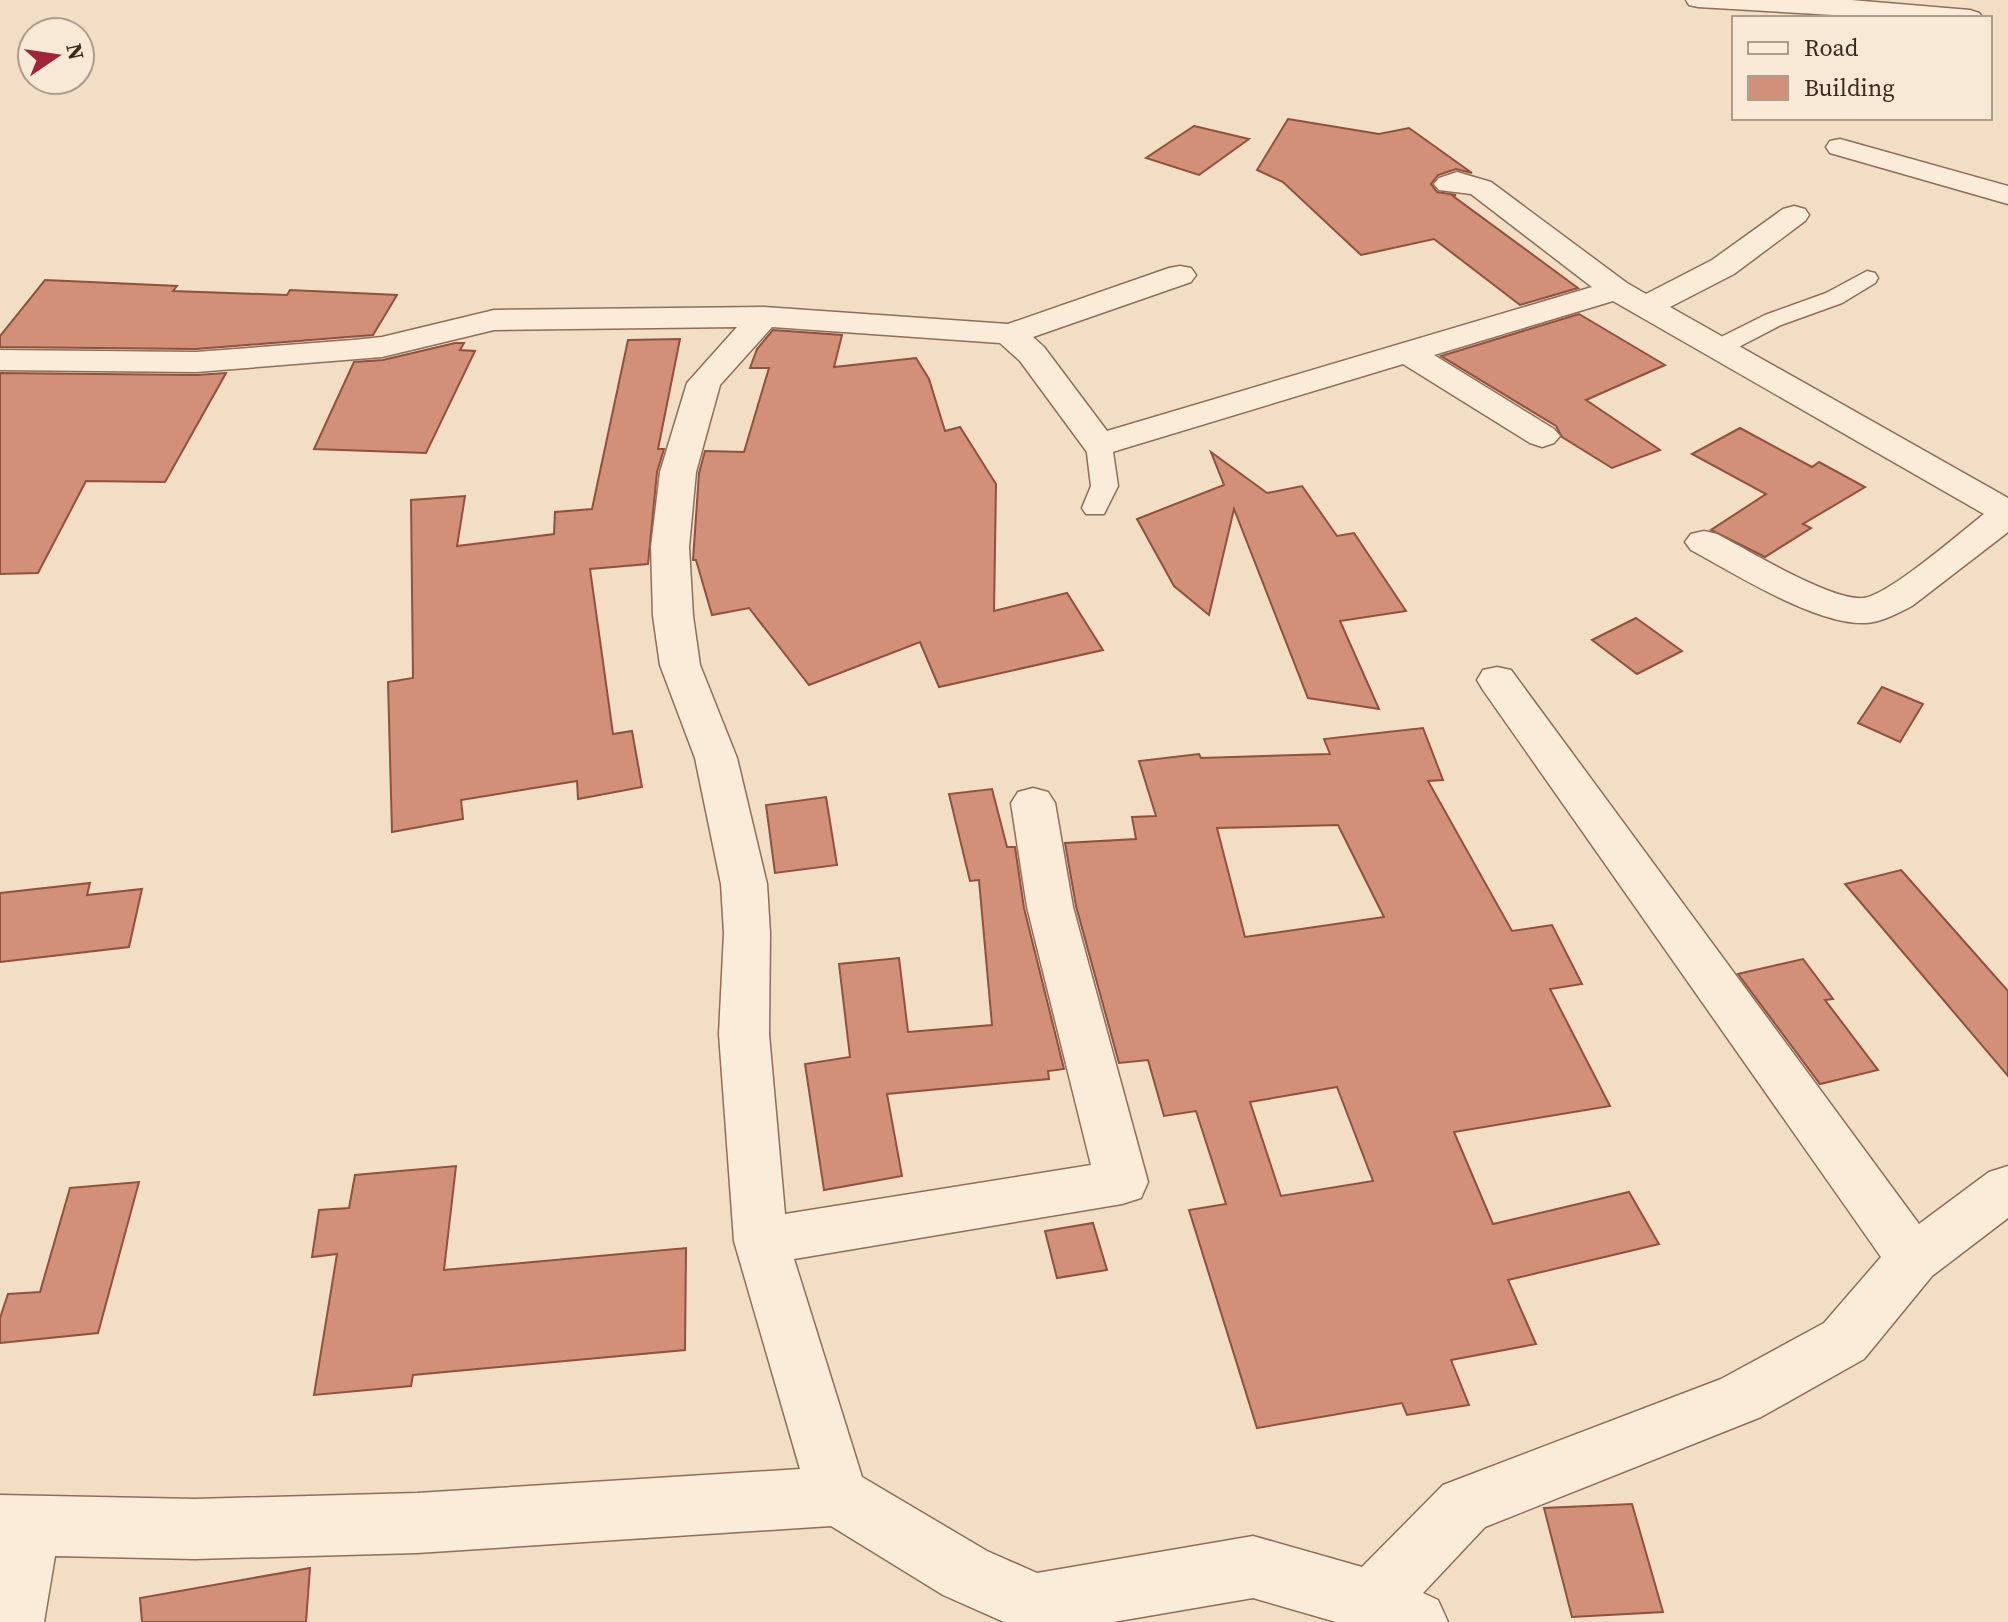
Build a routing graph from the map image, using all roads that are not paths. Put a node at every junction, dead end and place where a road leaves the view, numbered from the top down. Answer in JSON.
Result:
{"nodes":[{"id":1,"x":1698,"y":0,"type":"edge"},
{"id":2,"x":1947,"y":16,"type":"edge"},
{"id":3,"x":1840,"y":147,"type":"dead end"},
{"id":4,"x":1449,"y":184,"type":"dead end"},
{"id":5,"x":2008,"y":195,"type":"edge"},
{"id":6,"x":1794,"y":215,"type":"dead end"},
{"id":7,"x":1180,"y":275,"type":"dead end"},
{"id":8,"x":1867,"y":278,"type":"dead end"},
{"id":9,"x":1616,"y":290,"type":"junction"},
{"id":10,"x":1646,"y":307,"type":"junction"},
{"id":11,"x":764,"y":317,"type":"junction"},
{"id":12,"x":1010,"y":334,"type":"junction"},
{"id":13,"x":1718,"y":348,"type":"junction"},
{"id":14,"x":1408,"y":353,"type":"junction"},
{"id":15,"x":0,"y":360,"type":"edge"},
{"id":16,"x":1542,"y":436,"type":"dead end"},
{"id":17,"x":1099,"y":445,"type":"junction"},
{"id":18,"x":1095,"y":508,"type":"dead end"},
{"id":19,"x":2008,"y":513,"type":"edge"},
{"id":20,"x":1704,"y":542,"type":"dead end"},
{"id":21,"x":1497,"y":680,"type":"dead end"},
{"id":22,"x":1033,"y":803,"type":"dead end"},
{"id":23,"x":2008,"y":1188,"type":"edge"},
{"id":24,"x":761,"y":1241,"type":"junction"},
{"id":25,"x":1913,"y":1259,"type":"junction"},
{"id":26,"x":838,"y":1496,"type":"junction"},
{"id":27,"x":15,"y":1526,"type":"edge"},
{"id":28,"x":1394,"y":1612,"type":"edge"},
{"id":29,"x":12,"y":1622,"type":"edge"}],
"edges":[{"from":1,"to":2,"type":"street"},
{"from":3,"to":5,"type":"street"},
{"from":4,"to":9,"type":"street"},
{"from":6,"to":10,"type":"street"},
{"from":7,"to":12,"type":"street"},
{"from":8,"to":13,"type":"lane"},
{"from":9,"to":10,"type":"street"},
{"from":9,"to":14,"type":"street"},
{"from":10,"to":13,"type":"street"},
{"from":11,"to":12,"type":"street"},
{"from":11,"to":15,"type":"street"},
{"from":11,"to":24,"type":"street"},
{"from":12,"to":17,"type":"street"},
{"from":13,"to":19,"type":"street"},
{"from":14,"to":16,"type":"street"},
{"from":14,"to":17,"type":"street"},
{"from":17,"to":18,"type":"lane"},
{"from":19,"to":20,"type":"street"},
{"from":21,"to":25,"type":"street"},
{"from":22,"to":24,"type":"street"},
{"from":23,"to":25,"type":"street"},
{"from":24,"to":26,"type":"street"},
{"from":25,"to":28,"type":"street"},
{"from":26,"to":27,"type":"street"},
{"from":26,"to":28,"type":"street"},
{"from":27,"to":29,"type":"street"}]}
